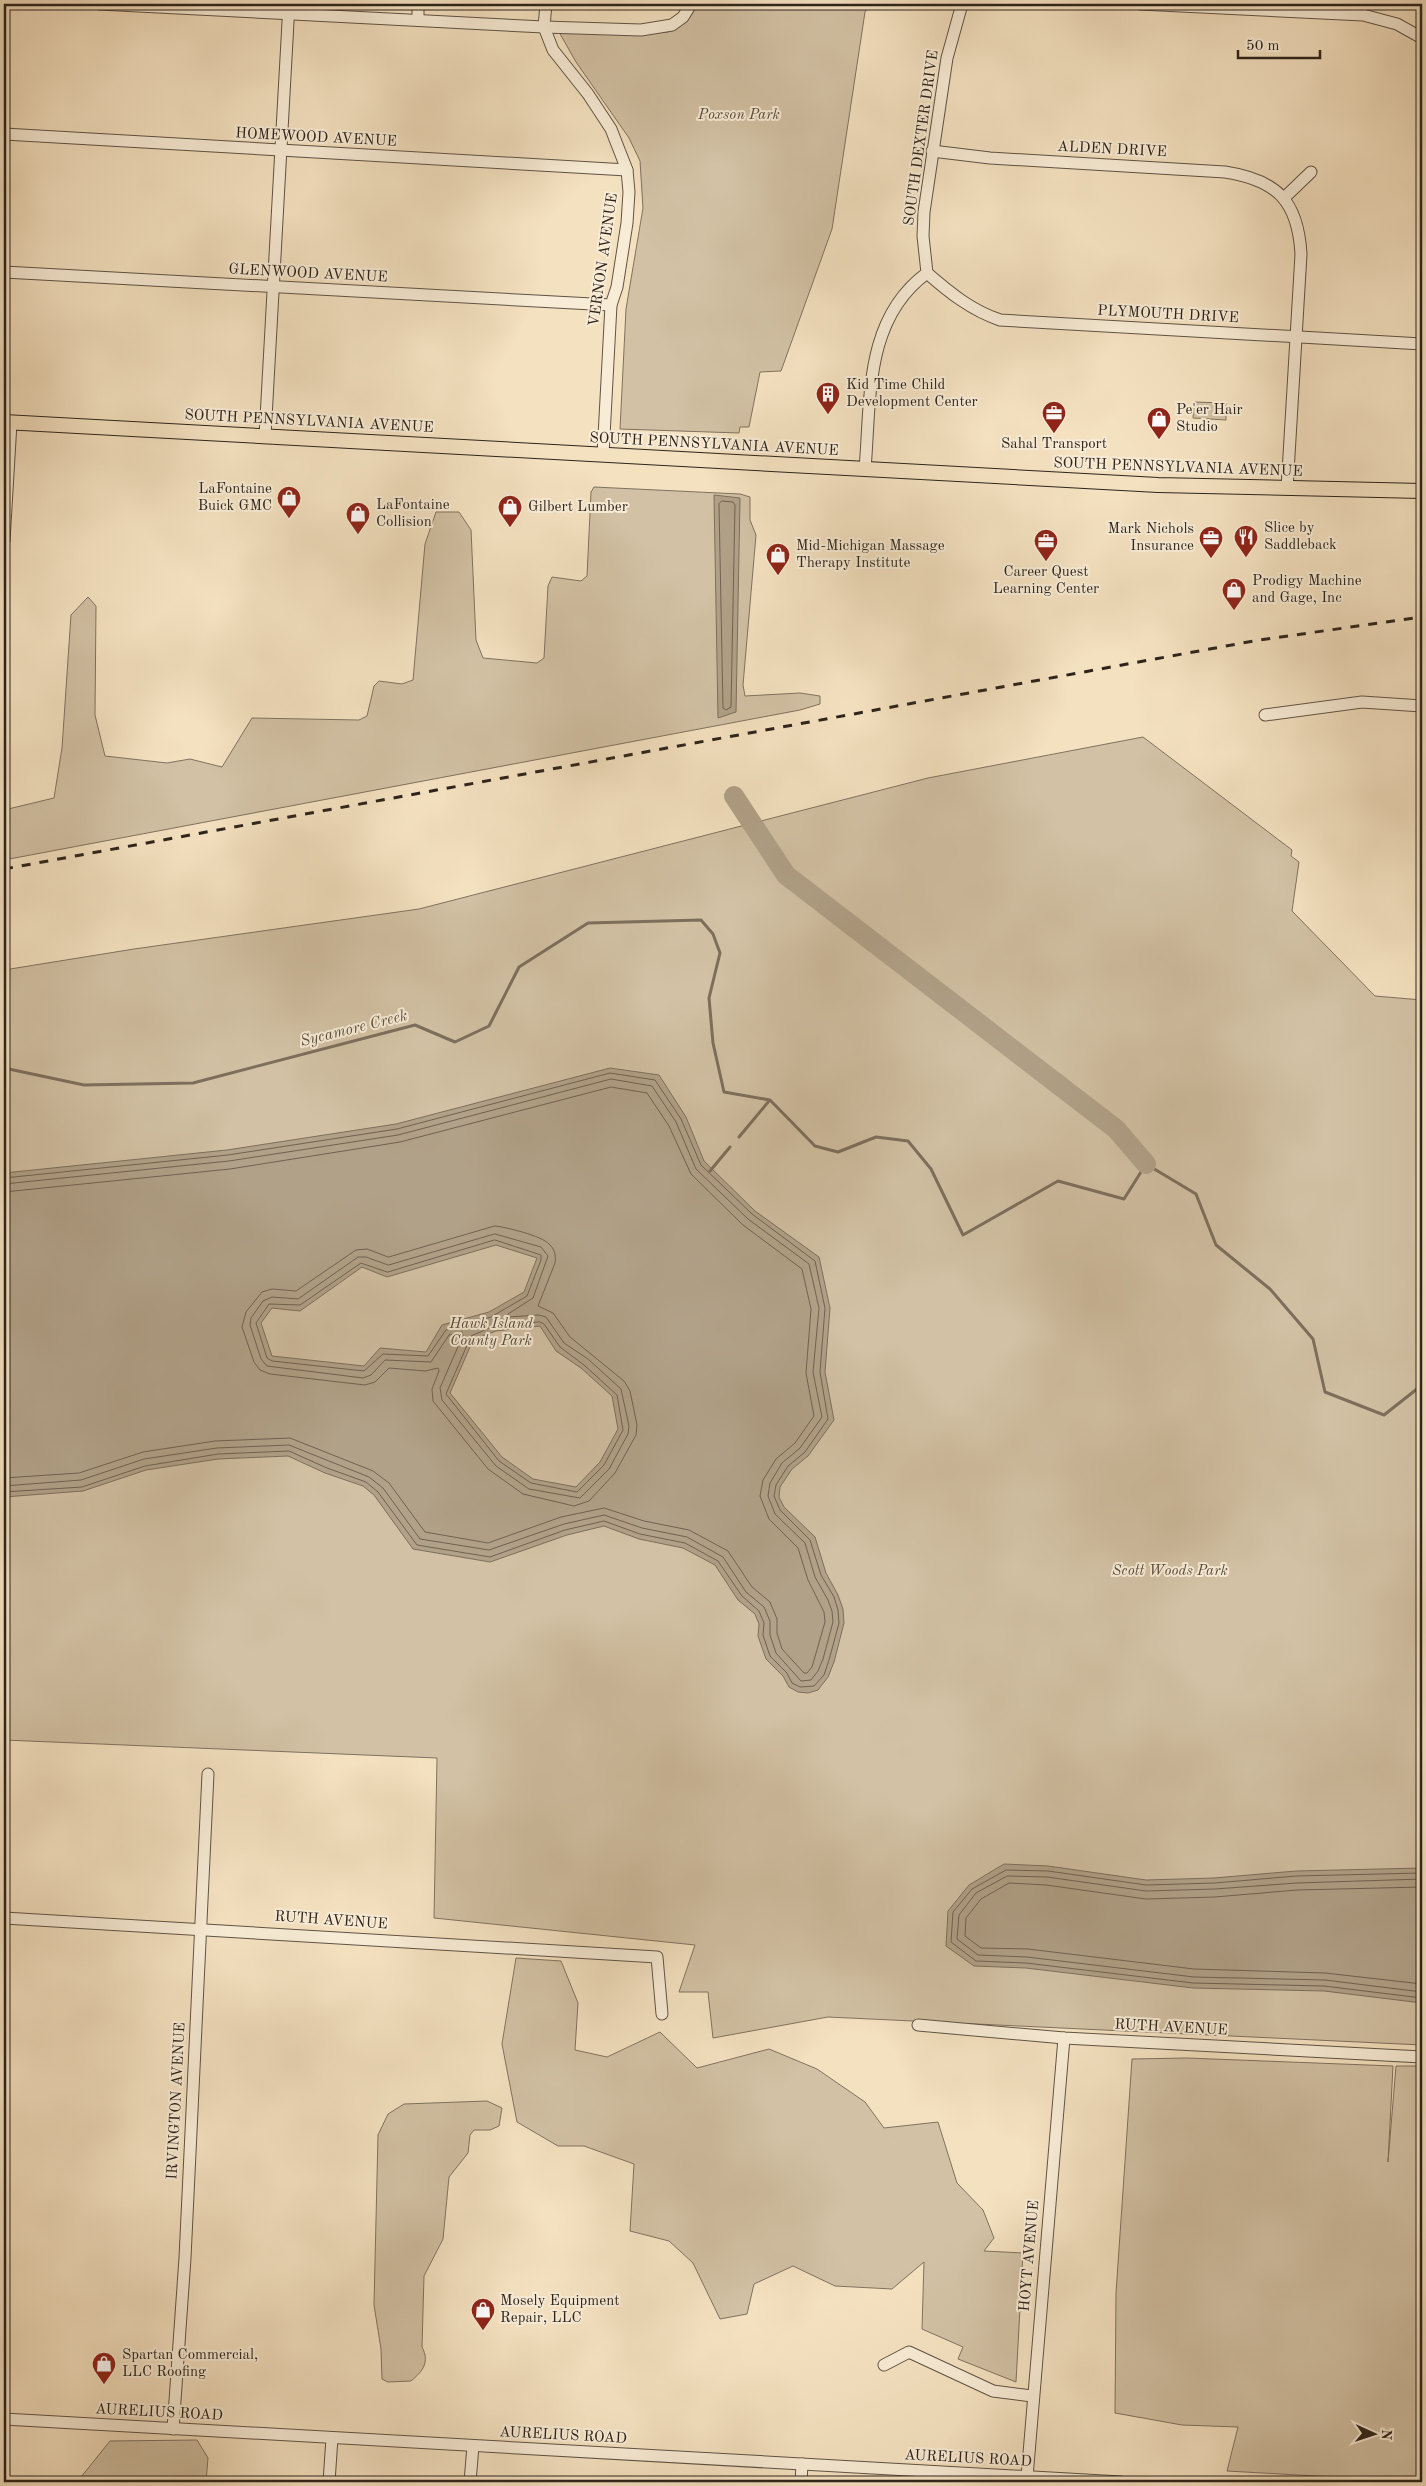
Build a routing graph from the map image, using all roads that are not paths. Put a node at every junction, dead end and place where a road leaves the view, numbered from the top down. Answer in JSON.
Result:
{"nodes":[{"id":1,"x":99,"y":4,"type":"edge"},
{"id":2,"x":418,"y":4,"type":"edge"},
{"id":3,"x":546,"y":4,"type":"edge"},
{"id":4,"x":691,"y":4,"type":"edge"},
{"id":5,"x":962,"y":4,"type":"edge"},
{"id":6,"x":1140,"y":4,"type":"edge"},
{"id":7,"x":143,"y":5,"type":"edge"},
{"id":8,"x":1196,"y":5,"type":"edge"},
{"id":9,"x":289,"y":9,"type":"edge"},
{"id":10,"x":418,"y":20,"type":"junction"},
{"id":11,"x":544,"y":27,"type":"junction"},
{"id":12,"x":1422,"y":38,"type":"edge"},
{"id":13,"x":4,"y":134,"type":"edge"},
{"id":14,"x":281,"y":151,"type":"junction"},
{"id":15,"x":932,"y":151,"type":"junction"},
{"id":16,"x":627,"y":170,"type":"junction"},
{"id":17,"x":1311,"y":172,"type":"dead end"},
{"id":18,"x":1284,"y":198,"type":"junction"},
{"id":19,"x":4,"y":272,"type":"edge"},
{"id":20,"x":927,"y":273,"type":"junction"},
{"id":21,"x":274,"y":286,"type":"junction"},
{"id":22,"x":611,"y":305,"type":"junction"},
{"id":23,"x":1296,"y":337,"type":"junction"},
{"id":24,"x":1422,"y":344,"type":"edge"},
{"id":25,"x":7,"y":423,"type":"edge"},
{"id":26,"x":266,"y":436,"type":"junction"},
{"id":27,"x":603,"y":455,"type":"junction"},
{"id":28,"x":865,"y":469,"type":"junction"},
{"id":29,"x":1286,"y":489,"type":"junction"},
{"id":30,"x":1422,"y":491,"type":"edge"},
{"id":31,"x":4,"y":540,"type":"edge"},
{"id":32,"x":1422,"y":706,"type":"edge"},
{"id":33,"x":1265,"y":716,"type":"dead end"},
{"id":34,"x":208,"y":1774,"type":"dead end"},
{"id":35,"x":4,"y":1918,"type":"edge"},
{"id":36,"x":202,"y":1928,"type":"junction"},
{"id":37,"x":662,"y":2014,"type":"dead end"},
{"id":38,"x":918,"y":2025,"type":"dead end"},
{"id":39,"x":1064,"y":2038,"type":"junction"},
{"id":40,"x":1422,"y":2057,"type":"edge"},
{"id":41,"x":884,"y":2364,"type":"dead end"},
{"id":42,"x":1032,"y":2396,"type":"junction"},
{"id":43,"x":4,"y":2420,"type":"edge"},
{"id":44,"x":173,"y":2429,"type":"junction"},
{"id":45,"x":332,"y":2438,"type":"junction"},
{"id":46,"x":472,"y":2446,"type":"junction"},
{"id":47,"x":802,"y":2464,"type":"junction"},
{"id":48,"x":1027,"y":2477,"type":"junction"},
{"id":49,"x":329,"y":2482,"type":"edge"},
{"id":50,"x":470,"y":2482,"type":"edge"},
{"id":51,"x":801,"y":2482,"type":"edge"},
{"id":52,"x":1122,"y":2482,"type":"edge"}],
"edges":[{"from":1,"to":7,"type":"street"},
{"from":2,"to":10,"type":"street"},
{"from":3,"to":11,"type":"street","name":"VERNON AVENUE"},
{"from":4,"to":11,"type":"street"},
{"from":5,"to":15,"type":"street","name":"SOUTH DEXTER DRIVE"},
{"from":6,"to":8,"type":"street"},
{"from":7,"to":9,"type":"street"},
{"from":8,"to":12,"type":"street"},
{"from":9,"to":10,"type":"street"},
{"from":9,"to":14,"type":"street"},
{"from":10,"to":11,"type":"street"},
{"from":11,"to":16,"type":"street","name":"VERNON AVENUE"},
{"from":13,"to":14,"type":"street","name":"HOMEWOOD AVENUE"},
{"from":14,"to":16,"type":"street","name":"HOMEWOOD AVENUE"},
{"from":14,"to":21,"type":"street"},
{"from":15,"to":18,"type":"street","name":"ALDEN DRIVE"},
{"from":15,"to":20,"type":"street","name":"SOUTH DEXTER DRIVE"},
{"from":16,"to":22,"type":"street","name":"VERNON AVENUE"},
{"from":17,"to":18,"type":"street"},
{"from":18,"to":23,"type":"street"},
{"from":19,"to":21,"type":"street","name":"GLENWOOD AVENUE"},
{"from":20,"to":23,"type":"street","name":"PLYMOUTH DRIVE"},
{"from":20,"to":28,"type":"street"},
{"from":21,"to":22,"type":"street","name":"GLENWOOD AVENUE"},
{"from":21,"to":26,"type":"street"},
{"from":22,"to":27,"type":"street","name":"VERNON AVENUE"},
{"from":23,"to":24,"type":"street","name":"PLYMOUTH DRIVE"},
{"from":23,"to":29,"type":"street"},
{"from":25,"to":26,"type":"main road","name":"SOUTH PENNSYLVANIA AVENUE"},
{"from":25,"to":31,"type":"street"},
{"from":26,"to":27,"type":"main road","name":"SOUTH PENNSYLVANIA AVENUE"},
{"from":27,"to":28,"type":"main road","name":"SOUTH PENNSYLVANIA AVENUE"},
{"from":28,"to":29,"type":"main road","name":"SOUTH PENNSYLVANIA AVENUE"},
{"from":29,"to":30,"type":"main road","name":"SOUTH PENNSYLVANIA AVENUE"},
{"from":32,"to":33,"type":"street"},
{"from":34,"to":36,"type":"street","name":"IRVINGTON AVENUE"},
{"from":35,"to":36,"type":"street","name":"RUTH AVENUE"},
{"from":36,"to":37,"type":"street","name":"RUTH AVENUE"},
{"from":36,"to":44,"type":"street","name":"IRVINGTON AVENUE"},
{"from":38,"to":39,"type":"street","name":"RUTH AVENUE"},
{"from":39,"to":40,"type":"street","name":"RUTH AVENUE"},
{"from":39,"to":42,"type":"street","name":"HOYT AVENUE"},
{"from":41,"to":42,"type":"street"},
{"from":42,"to":48,"type":"street","name":"HOYT AVENUE"},
{"from":43,"to":44,"type":"street","name":"AURELIUS ROAD"},
{"from":44,"to":45,"type":"street","name":"AURELIUS ROAD"},
{"from":45,"to":46,"type":"street","name":"AURELIUS ROAD"},
{"from":45,"to":49,"type":"street"},
{"from":46,"to":47,"type":"street","name":"AURELIUS ROAD"},
{"from":46,"to":50,"type":"street"},
{"from":47,"to":48,"type":"street","name":"AURELIUS ROAD"},
{"from":47,"to":51,"type":"street"},
{"from":48,"to":52,"type":"street","name":"AURELIUS ROAD"}]}
